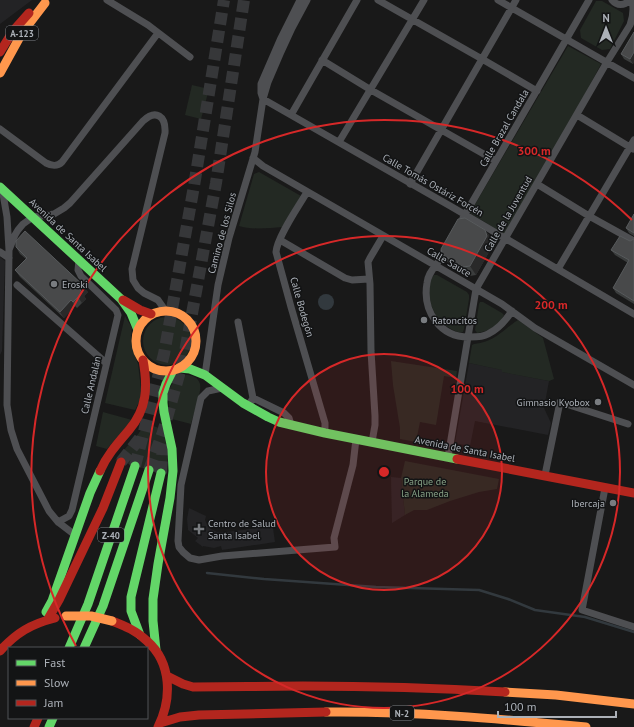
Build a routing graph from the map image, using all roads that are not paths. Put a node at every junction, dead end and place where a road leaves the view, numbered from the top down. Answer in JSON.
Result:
{"nodes":[{"id":1,"x":107,"y":0,"type":"edge"},
{"id":2,"x":300,"y":0,"type":"edge"},
{"id":3,"x":307,"y":0,"type":"edge"},
{"id":4,"x":357,"y":0,"type":"edge"},
{"id":5,"x":378,"y":0,"type":"edge"},
{"id":6,"x":424,"y":0,"type":"edge"},
{"id":7,"x":498,"y":0,"type":"edge"},
{"id":8,"x":516,"y":0,"type":"edge"},
{"id":9,"x":589,"y":0,"type":"edge"},
{"id":10,"x":612,"y":0,"type":"edge"},
{"id":11,"x":631,"y":0,"type":"edge"},
{"id":12,"x":47,"y":1,"type":"edge"},
{"id":13,"x":511,"y":8,"type":"junction"},
{"id":14,"x":413,"y":20,"type":"junction"},
{"id":15,"x":158,"y":33,"type":"junction"},
{"id":16,"x":566,"y":40,"type":"junction"},
{"id":17,"x":0,"y":52,"type":"edge"},
{"id":18,"x":190,"y":57,"type":"dead end"},
{"id":19,"x":482,"y":59,"type":"junction"},
{"id":20,"x":322,"y":60,"type":"junction"},
{"id":21,"x":607,"y":62,"type":"junction"},
{"id":22,"x":1,"y":68,"type":"edge"},
{"id":23,"x":634,"y":78,"type":"edge"},
{"id":24,"x":371,"y":90,"type":"junction"},
{"id":25,"x":536,"y":91,"type":"junction"},
{"id":26,"x":263,"y":99,"type":"junction"},
{"id":27,"x":291,"y":115,"type":"junction"},
{"id":28,"x":577,"y":115,"type":"junction"},
{"id":29,"x":0,"y":129,"type":"edge"},
{"id":30,"x":442,"y":129,"type":"junction"},
{"id":31,"x":634,"y":140,"type":"edge"},
{"id":32,"x":339,"y":142,"type":"junction"},
{"id":33,"x":632,"y":148,"type":"edge"},
{"id":34,"x":253,"y":158,"type":"junction"},
{"id":35,"x":496,"y":160,"type":"junction"},
{"id":36,"x":410,"y":184,"type":"junction"},
{"id":37,"x":537,"y":184,"type":"junction"},
{"id":38,"x":1,"y":187,"type":"edge"},
{"id":39,"x":307,"y":192,"type":"junction"},
{"id":40,"x":465,"y":215,"type":"junction"},
{"id":41,"x":589,"y":216,"type":"junction"},
{"id":42,"x":33,"y":217,"type":"junction"},
{"id":43,"x":459,"y":225,"type":"edge"},
{"id":44,"x":383,"y":236,"type":"junction"},
{"id":45,"x":452,"y":237,"type":"edge"},
{"id":46,"x":505,"y":238,"type":"junction"},
{"id":47,"x":280,"y":240,"type":"junction"},
{"id":48,"x":634,"y":242,"type":"edge"},
{"id":49,"x":9,"y":250,"type":"junction"},
{"id":50,"x":0,"y":252,"type":"edge"},
{"id":51,"x":9,"y":258,"type":"junction"},
{"id":52,"x":79,"y":260,"type":"junction"},
{"id":53,"x":435,"y":266,"type":"junction"},
{"id":54,"x":558,"y":269,"type":"junction"},
{"id":55,"x":369,"y":279,"type":"junction"},
{"id":56,"x":17,"y":286,"type":"dead end"},
{"id":57,"x":476,"y":289,"type":"junction"},
{"id":58,"x":121,"y":299,"type":"junction"},
{"id":59,"x":165,"y":310,"type":"junction"},
{"id":60,"x":512,"y":311,"type":"junction"},
{"id":61,"x":633,"y":311,"type":"edge"},
{"id":62,"x":151,"y":314,"type":"junction"},
{"id":63,"x":238,"y":322,"type":"dead end"},
{"id":64,"x":138,"y":330,"type":"junction"},
{"id":65,"x":468,"y":337,"type":"junction"},
{"id":66,"x":195,"y":350,"type":"junction"},
{"id":67,"x":143,"y":360,"type":"junction"},
{"id":68,"x":106,"y":363,"type":"junction"},
{"id":69,"x":177,"y":369,"type":"junction"},
{"id":70,"x":205,"y":375,"type":"junction"},
{"id":71,"x":634,"y":385,"type":"edge"},
{"id":72,"x":222,"y":388,"type":"junction"},
{"id":73,"x":250,"y":402,"type":"junction"},
{"id":74,"x":628,"y":424,"type":"dead end"},
{"id":75,"x":325,"y":433,"type":"junction"},
{"id":76,"x":356,"y":439,"type":"junction"},
{"id":77,"x":372,"y":442,"type":"junction"},
{"id":78,"x":448,"y":457,"type":"junction"},
{"id":79,"x":121,"y":462,"type":"tunnel mouth"},
{"id":80,"x":135,"y":466,"type":"tunnel mouth"},
{"id":81,"x":149,"y":470,"type":"tunnel mouth"},
{"id":82,"x":161,"y":473,"type":"tunnel mouth"},
{"id":83,"x":545,"y":475,"type":"junction"},
{"id":84,"x":605,"y":488,"type":"junction"},
{"id":85,"x":634,"y":493,"type":"edge"},
{"id":86,"x":58,"y":522,"type":"junction"},
{"id":87,"x":75,"y":535,"type":"junction"},
{"id":88,"x":44,"y":620,"type":"junction"},
{"id":89,"x":634,"y":627,"type":"edge"},
{"id":90,"x":140,"y":635,"type":"junction"},
{"id":91,"x":69,"y":647,"type":"edge"},
{"id":92,"x":84,"y":647,"type":"edge"},
{"id":93,"x":156,"y":650,"type":"junction"},
{"id":94,"x":0,"y":651,"type":"edge"},
{"id":95,"x":167,"y":676,"type":"junction"},
{"id":96,"x":634,"y":704,"type":"edge"},
{"id":97,"x":159,"y":725,"type":"edge"},
{"id":98,"x":586,"y":727,"type":"edge"}],
"edges":[{"from":1,"to":15,"type":"street"},
{"from":2,"to":26,"type":"street","name":"Camino de los Silos"},
{"from":3,"to":26,"type":"street","name":"Camino de los Silos"},
{"from":4,"to":20,"type":"street"},
{"from":5,"to":14,"type":"street"},
{"from":6,"to":14,"type":"street"},
{"from":7,"to":13,"type":"street"},
{"from":8,"to":13,"type":"street"},
{"from":9,"to":16,"type":"street","name":"Calle Brazal Candala"},
{"from":10,"to":11,"type":"street"},
{"from":11,"to":21,"type":"street","name":"Calle de la Juventud"},
{"from":12,"to":17,"type":"main road","number":"A-123"},
{"from":12,"to":22,"type":"main road","number":"A-123"},
{"from":13,"to":16,"type":"street"},
{"from":13,"to":19,"type":"street"},
{"from":14,"to":19,"type":"street"},
{"from":14,"to":24,"type":"street"},
{"from":15,"to":18,"type":"street"},
{"from":15,"to":29,"type":"street"},
{"from":16,"to":21,"type":"street"},
{"from":16,"to":25,"type":"street","name":"Calle Brazal Candala"},
{"from":19,"to":25,"type":"street"},
{"from":19,"to":30,"type":"street"},
{"from":20,"to":24,"type":"street"},
{"from":20,"to":27,"type":"street"},
{"from":21,"to":23,"type":"street"},
{"from":21,"to":28,"type":"street","name":"Calle de la Juventud"},
{"from":24,"to":30,"type":"street"},
{"from":24,"to":32,"type":"street"},
{"from":25,"to":35,"type":"street","name":"Calle Brazal Candala"},
{"from":26,"to":27,"type":"street","name":"Calle Tomás Ostáriz Forcén"},
{"from":26,"to":34,"type":"street","name":"Camino de los Silos"},
{"from":27,"to":32,"type":"street","name":"Calle Tomás Ostáriz Forcén"},
{"from":28,"to":33,"type":"street"},
{"from":28,"to":37,"type":"street","name":"Calle de la Juventud"},
{"from":30,"to":35,"type":"street"},
{"from":30,"to":36,"type":"street"},
{"from":31,"to":33,"type":"street"},
{"from":32,"to":36,"type":"street","name":"Calle Tomás Ostáriz Forcén"},
{"from":33,"to":41,"type":"street"},
{"from":34,"to":39,"type":"street","name":"Calle Sauce"},
{"from":34,"to":70,"type":"street","name":"Camino de los Silos"},
{"from":35,"to":40,"type":"street","name":"Calle Brazal Candala"},
{"from":36,"to":40,"type":"street","name":"Calle Tomás Ostáriz Forcén"},
{"from":37,"to":41,"type":"street"},
{"from":37,"to":46,"type":"street","name":"Calle de la Juventud"},
{"from":38,"to":42,"type":"main road","name":"Avenida de Santa Isabel"},
{"from":38,"to":49,"type":"street"},
{"from":39,"to":44,"type":"street","name":"Calle Sauce"},
{"from":39,"to":47,"type":"street","name":"Calle Bodegón"},
{"from":40,"to":43,"type":"street","name":"Calle Brazal Candala"},
{"from":40,"to":46,"type":"street","name":"Calle Tomás Ostáriz Forcén"},
{"from":41,"to":48,"type":"street"},
{"from":41,"to":54,"type":"street"},
{"from":42,"to":49,"type":"street"},
{"from":42,"to":52,"type":"main road","name":"Avenida de Santa Isabel"},
{"from":42,"to":59,"type":"street"},
{"from":44,"to":53,"type":"street","name":"Calle Sauce"},
{"from":44,"to":55,"type":"street"},
{"from":45,"to":53,"type":"street"},
{"from":46,"to":54,"type":"street","name":"Calle Tomás Ostáriz Forcén"},
{"from":46,"to":57,"type":"street","name":"Calle de la Juventud"},
{"from":47,"to":55,"type":"street"},
{"from":47,"to":75,"type":"street","name":"Calle Bodegón"},
{"from":49,"to":51,"type":"street"},
{"from":50,"to":51,"type":"street"},
{"from":51,"to":86,"type":"street"},
{"from":52,"to":58,"type":"main road","name":"Avenida de Santa Isabel"},
{"from":52,"to":68,"type":"street","name":"Calle Andalán"},
{"from":53,"to":57,"type":"street","name":"Calle Sauce"},
{"from":53,"to":65,"type":"street"},
{"from":54,"to":61,"type":"street","name":"Calle Tomás Ostáriz Forcén"},
{"from":55,"to":77,"type":"street"},
{"from":56,"to":68,"type":"street"},
{"from":57,"to":60,"type":"street","name":"Calle Sauce"},
{"from":57,"to":65,"type":"street","name":"Calle de la Juventud"},
{"from":58,"to":62,"type":"main road","name":"Avenida de Santa Isabel"},
{"from":58,"to":64,"type":"main road","name":"Avenida de Santa Isabel"},
{"from":59,"to":62,"type":"main road"},
{"from":59,"to":66,"type":"main road"},
{"from":60,"to":65,"type":"street"},
{"from":60,"to":71,"type":"street","name":"Calle Sauce"},
{"from":62,"to":64,"type":"main road"},
{"from":63,"to":73,"type":"street"},
{"from":64,"to":67,"type":"main road"},
{"from":65,"to":78,"type":"street","name":"Calle de la Juventud"},
{"from":66,"to":69,"type":"main road"},
{"from":66,"to":70,"type":"main road","name":"Avenida de Santa Isabel"},
{"from":67,"to":69,"type":"main road"},
{"from":67,"to":87,"type":"main road"},
{"from":68,"to":86,"type":"street","name":"Calle Andalán"},
{"from":69,"to":70,"type":"main road","name":"Avenida de Santa Isabel"},
{"from":69,"to":93,"type":"main road"},
{"from":70,"to":72,"type":"main road","name":"Avenida de Santa Isabel"},
{"from":72,"to":73,"type":"main road","name":"Avenida de Santa Isabel"},
{"from":72,"to":76,"type":"street"},
{"from":73,"to":75,"type":"main road","name":"Avenida de Santa Isabel"},
{"from":74,"to":83,"type":"street"},
{"from":75,"to":76,"type":"main road","name":"Avenida de Santa Isabel"},
{"from":76,"to":77,"type":"main road","name":"Avenida de Santa Isabel"},
{"from":77,"to":78,"type":"main road","name":"Avenida de Santa Isabel"},
{"from":78,"to":83,"type":"main road","name":"Avenida de Santa Isabel"},
{"from":79,"to":88,"type":"main road"},
{"from":80,"to":91,"type":"main road","number":"Z-40"},
{"from":81,"to":92,"type":"main road","number":"Z-40"},
{"from":82,"to":90,"type":"main road"},
{"from":83,"to":84,"type":"main road","name":"Avenida de Santa Isabel"},
{"from":84,"to":85,"type":"main road","name":"Avenida de Santa Isabel"},
{"from":84,"to":89,"type":"street"},
{"from":86,"to":87,"type":"street"},
{"from":87,"to":88,"type":"main road"},
{"from":88,"to":90,"type":"main road","bridge":true},
{"from":88,"to":94,"type":"main road"},
{"from":90,"to":93,"type":"main road"},
{"from":93,"to":95,"type":"main road"},
{"from":95,"to":96,"type":"main road"},
{"from":95,"to":97,"type":"main road"},
{"from":97,"to":98,"type":"main road","number":"N-2"}]}
